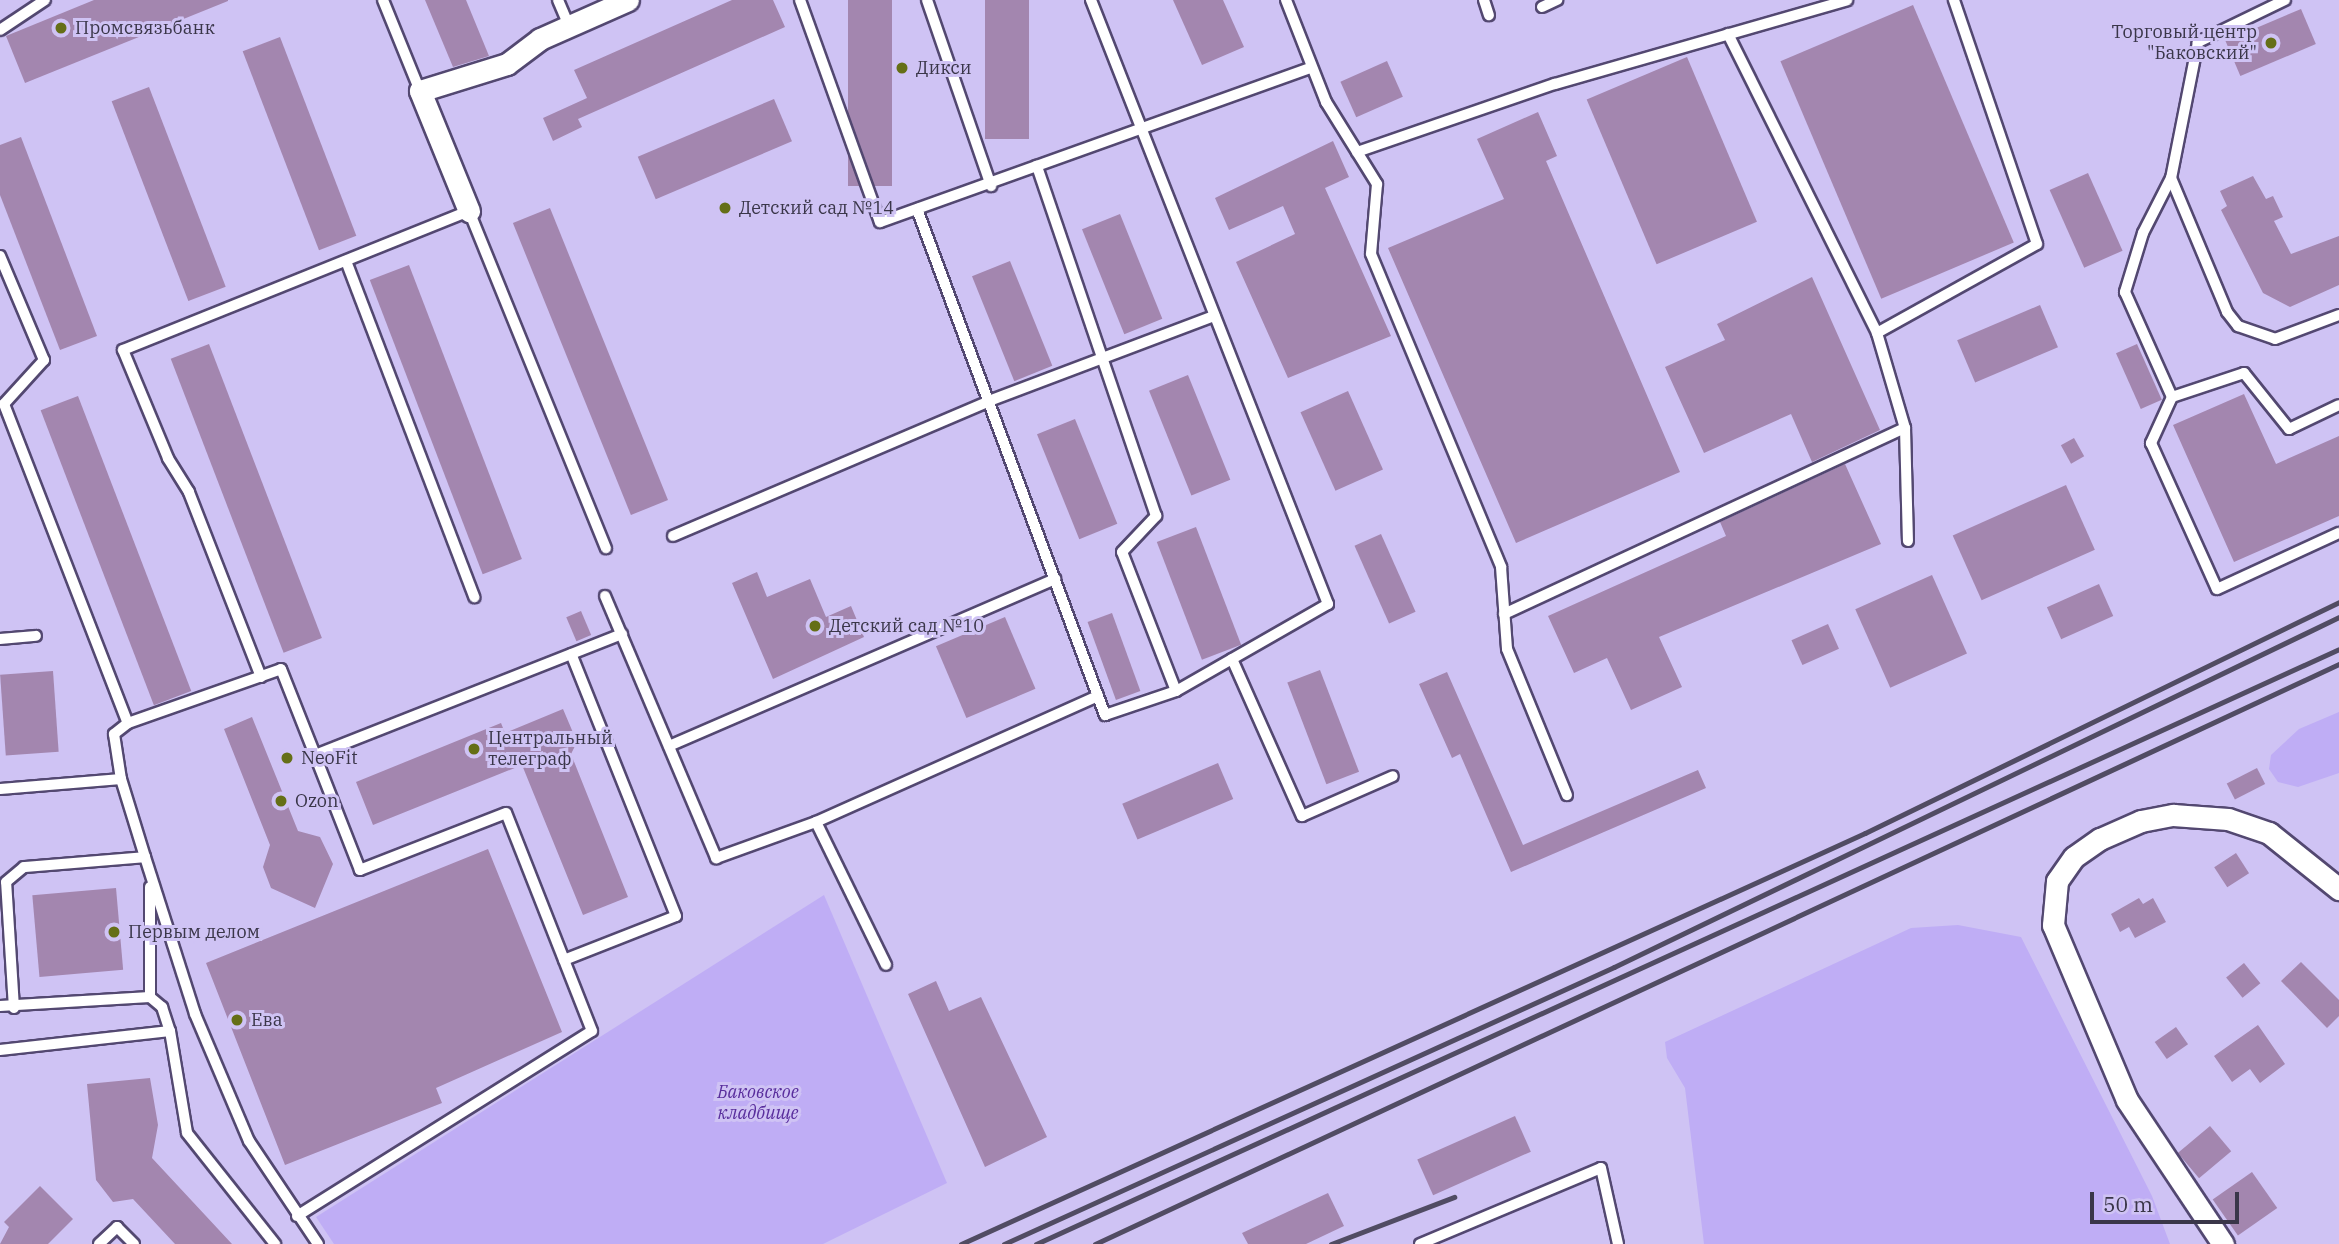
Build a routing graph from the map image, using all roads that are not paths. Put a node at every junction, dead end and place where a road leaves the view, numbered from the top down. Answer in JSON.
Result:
{"nodes":[{"id":1,"x":45,"y":0,"type":"edge"},
{"id":2,"x":383,"y":0,"type":"edge"},
{"id":3,"x":558,"y":0,"type":"edge"},
{"id":4,"x":628,"y":0,"type":"edge"},
{"id":5,"x":800,"y":0,"type":"edge"},
{"id":6,"x":927,"y":0,"type":"edge"},
{"id":7,"x":1091,"y":0,"type":"edge"},
{"id":8,"x":1286,"y":0,"type":"edge"},
{"id":9,"x":1483,"y":0,"type":"edge"},
{"id":10,"x":1557,"y":0,"type":"edge"},
{"id":11,"x":1847,"y":0,"type":"edge"},
{"id":12,"x":1954,"y":0,"type":"edge"},
{"id":13,"x":2285,"y":0,"type":"edge"},
{"id":14,"x":1542,"y":7,"type":"dead end"},
{"id":15,"x":1489,"y":15,"type":"dead end"},
{"id":16,"x":569,"y":26,"type":"junction"},
{"id":17,"x":0,"y":30,"type":"edge"},
{"id":18,"x":1728,"y":34,"type":"junction"},
{"id":19,"x":1310,"y":68,"type":"junction"},
{"id":20,"x":420,"y":91,"type":"junction"},
{"id":21,"x":1140,"y":129,"type":"junction"},
{"id":22,"x":1357,"y":152,"type":"junction"},
{"id":23,"x":1037,"y":166,"type":"junction"},
{"id":24,"x":2171,"y":178,"type":"junction"},
{"id":25,"x":991,"y":186,"type":"junction"},
{"id":26,"x":917,"y":209,"type":"junction"},
{"id":27,"x":469,"y":211,"type":"junction"},
{"id":28,"x":0,"y":256,"type":"edge"},
{"id":29,"x":345,"y":261,"type":"junction"},
{"id":30,"x":2339,"y":315,"type":"edge"},
{"id":31,"x":1214,"y":316,"type":"junction"},
{"id":32,"x":1877,"y":332,"type":"junction"},
{"id":33,"x":1102,"y":358,"type":"junction"},
{"id":34,"x":2172,"y":397,"type":"junction"},
{"id":35,"x":989,"y":401,"type":"junction"},
{"id":36,"x":2339,"y":405,"type":"edge"},
{"id":37,"x":1905,"y":428,"type":"junction"},
{"id":38,"x":2339,"y":533,"type":"edge"},
{"id":39,"x":673,"y":536,"type":"dead end"},
{"id":40,"x":1908,"y":541,"type":"dead end"},
{"id":41,"x":606,"y":548,"type":"dead end"},
{"id":42,"x":1055,"y":579,"type":"junction"},
{"id":43,"x":605,"y":596,"type":"dead end"},
{"id":44,"x":474,"y":597,"type":"dead end"},
{"id":45,"x":1504,"y":614,"type":"junction"},
{"id":46,"x":622,"y":634,"type":"junction"},
{"id":47,"x":36,"y":636,"type":"dead end"},
{"id":48,"x":0,"y":639,"type":"edge"},
{"id":49,"x":571,"y":654,"type":"junction"},
{"id":50,"x":1232,"y":659,"type":"junction"},
{"id":51,"x":261,"y":677,"type":"junction"},
{"id":52,"x":1176,"y":691,"type":"junction"},
{"id":53,"x":1098,"y":696,"type":"junction"},
{"id":54,"x":128,"y":723,"type":"junction"},
{"id":55,"x":669,"y":746,"type":"junction"},
{"id":56,"x":315,"y":755,"type":"junction"},
{"id":57,"x":1393,"y":776,"type":"dead end"},
{"id":58,"x":121,"y":779,"type":"junction"},
{"id":59,"x":0,"y":789,"type":"edge"},
{"id":60,"x":1567,"y":795,"type":"dead end"},
{"id":61,"x":816,"y":822,"type":"junction"},
{"id":62,"x":145,"y":857,"type":"junction"},
{"id":63,"x":150,"y":876,"type":"junction"},
{"id":64,"x":2339,"y":889,"type":"edge"},
{"id":65,"x":564,"y":960,"type":"junction"},
{"id":66,"x":886,"y":965,"type":"dead end"},
{"id":67,"x":150,"y":997,"type":"junction"},
{"id":68,"x":0,"y":1006,"type":"edge"},
{"id":69,"x":14,"y":1008,"type":"junction"},
{"id":70,"x":170,"y":1031,"type":"junction"},
{"id":71,"x":0,"y":1051,"type":"edge"},
{"id":72,"x":297,"y":1216,"type":"junction"},
{"id":73,"x":99,"y":1244,"type":"edge"},
{"id":74,"x":134,"y":1244,"type":"edge"},
{"id":75,"x":275,"y":1244,"type":"edge"},
{"id":76,"x":317,"y":1244,"type":"edge"},
{"id":77,"x":1420,"y":1244,"type":"edge"},
{"id":78,"x":1618,"y":1244,"type":"edge"},
{"id":79,"x":2223,"y":1244,"type":"edge"}],
"edges":[{"from":1,"to":17,"type":"lane"},
{"from":2,"to":20,"type":"lane"},
{"from":3,"to":16,"type":"lane"},
{"from":4,"to":16,"type":"street"},
{"from":5,"to":26,"type":"lane"},
{"from":6,"to":25,"type":"lane"},
{"from":7,"to":21,"type":"lane"},
{"from":8,"to":19,"type":"lane"},
{"from":9,"to":15,"type":"lane"},
{"from":10,"to":14,"type":"lane"},
{"from":11,"to":18,"type":"lane"},
{"from":12,"to":32,"type":"lane"},
{"from":13,"to":24,"type":"lane"},
{"from":16,"to":20,"type":"street"},
{"from":18,"to":22,"type":"lane"},
{"from":18,"to":32,"type":"lane"},
{"from":19,"to":21,"type":"lane"},
{"from":19,"to":22,"type":"lane"},
{"from":20,"to":27,"type":"street"},
{"from":21,"to":23,"type":"lane"},
{"from":21,"to":31,"type":"lane"},
{"from":22,"to":45,"type":"lane"},
{"from":23,"to":25,"type":"lane"},
{"from":23,"to":33,"type":"lane"},
{"from":24,"to":30,"type":"lane"},
{"from":24,"to":34,"type":"lane"},
{"from":25,"to":26,"type":"lane"},
{"from":26,"to":35,"type":"lane"},
{"from":27,"to":29,"type":"lane"},
{"from":27,"to":41,"type":"lane"},
{"from":28,"to":54,"type":"lane"},
{"from":29,"to":44,"type":"lane"},
{"from":29,"to":51,"type":"lane"},
{"from":31,"to":33,"type":"lane"},
{"from":31,"to":50,"type":"lane"},
{"from":32,"to":37,"type":"lane"},
{"from":33,"to":35,"type":"lane"},
{"from":33,"to":52,"type":"lane"},
{"from":34,"to":36,"type":"lane"},
{"from":34,"to":38,"type":"lane"},
{"from":35,"to":39,"type":"lane"},
{"from":35,"to":42,"type":"lane"},
{"from":37,"to":40,"type":"lane"},
{"from":37,"to":45,"type":"lane"},
{"from":42,"to":53,"type":"lane"},
{"from":42,"to":55,"type":"lane"},
{"from":43,"to":46,"type":"lane"},
{"from":45,"to":60,"type":"lane"},
{"from":46,"to":49,"type":"lane"},
{"from":46,"to":55,"type":"lane"},
{"from":47,"to":48,"type":"lane"},
{"from":49,"to":56,"type":"lane"},
{"from":49,"to":65,"type":"lane"},
{"from":50,"to":52,"type":"lane"},
{"from":50,"to":57,"type":"lane"},
{"from":51,"to":54,"type":"lane"},
{"from":51,"to":56,"type":"lane"},
{"from":52,"to":53,"type":"lane"},
{"from":53,"to":61,"type":"lane"},
{"from":54,"to":58,"type":"lane"},
{"from":55,"to":61,"type":"lane"},
{"from":56,"to":65,"type":"lane"},
{"from":58,"to":59,"type":"lane"},
{"from":58,"to":62,"type":"lane"},
{"from":61,"to":66,"type":"lane"},
{"from":62,"to":63,"type":"lane"},
{"from":62,"to":69,"type":"lane"},
{"from":63,"to":67,"type":"lane"},
{"from":63,"to":72,"type":"lane"},
{"from":64,"to":79,"type":"street"},
{"from":65,"to":72,"type":"lane"},
{"from":67,"to":69,"type":"lane"},
{"from":67,"to":70,"type":"lane"},
{"from":68,"to":69,"type":"lane"},
{"from":70,"to":71,"type":"lane"},
{"from":70,"to":75,"type":"lane"},
{"from":72,"to":76,"type":"lane"},
{"from":73,"to":74,"type":"lane"},
{"from":77,"to":78,"type":"lane"}]}
